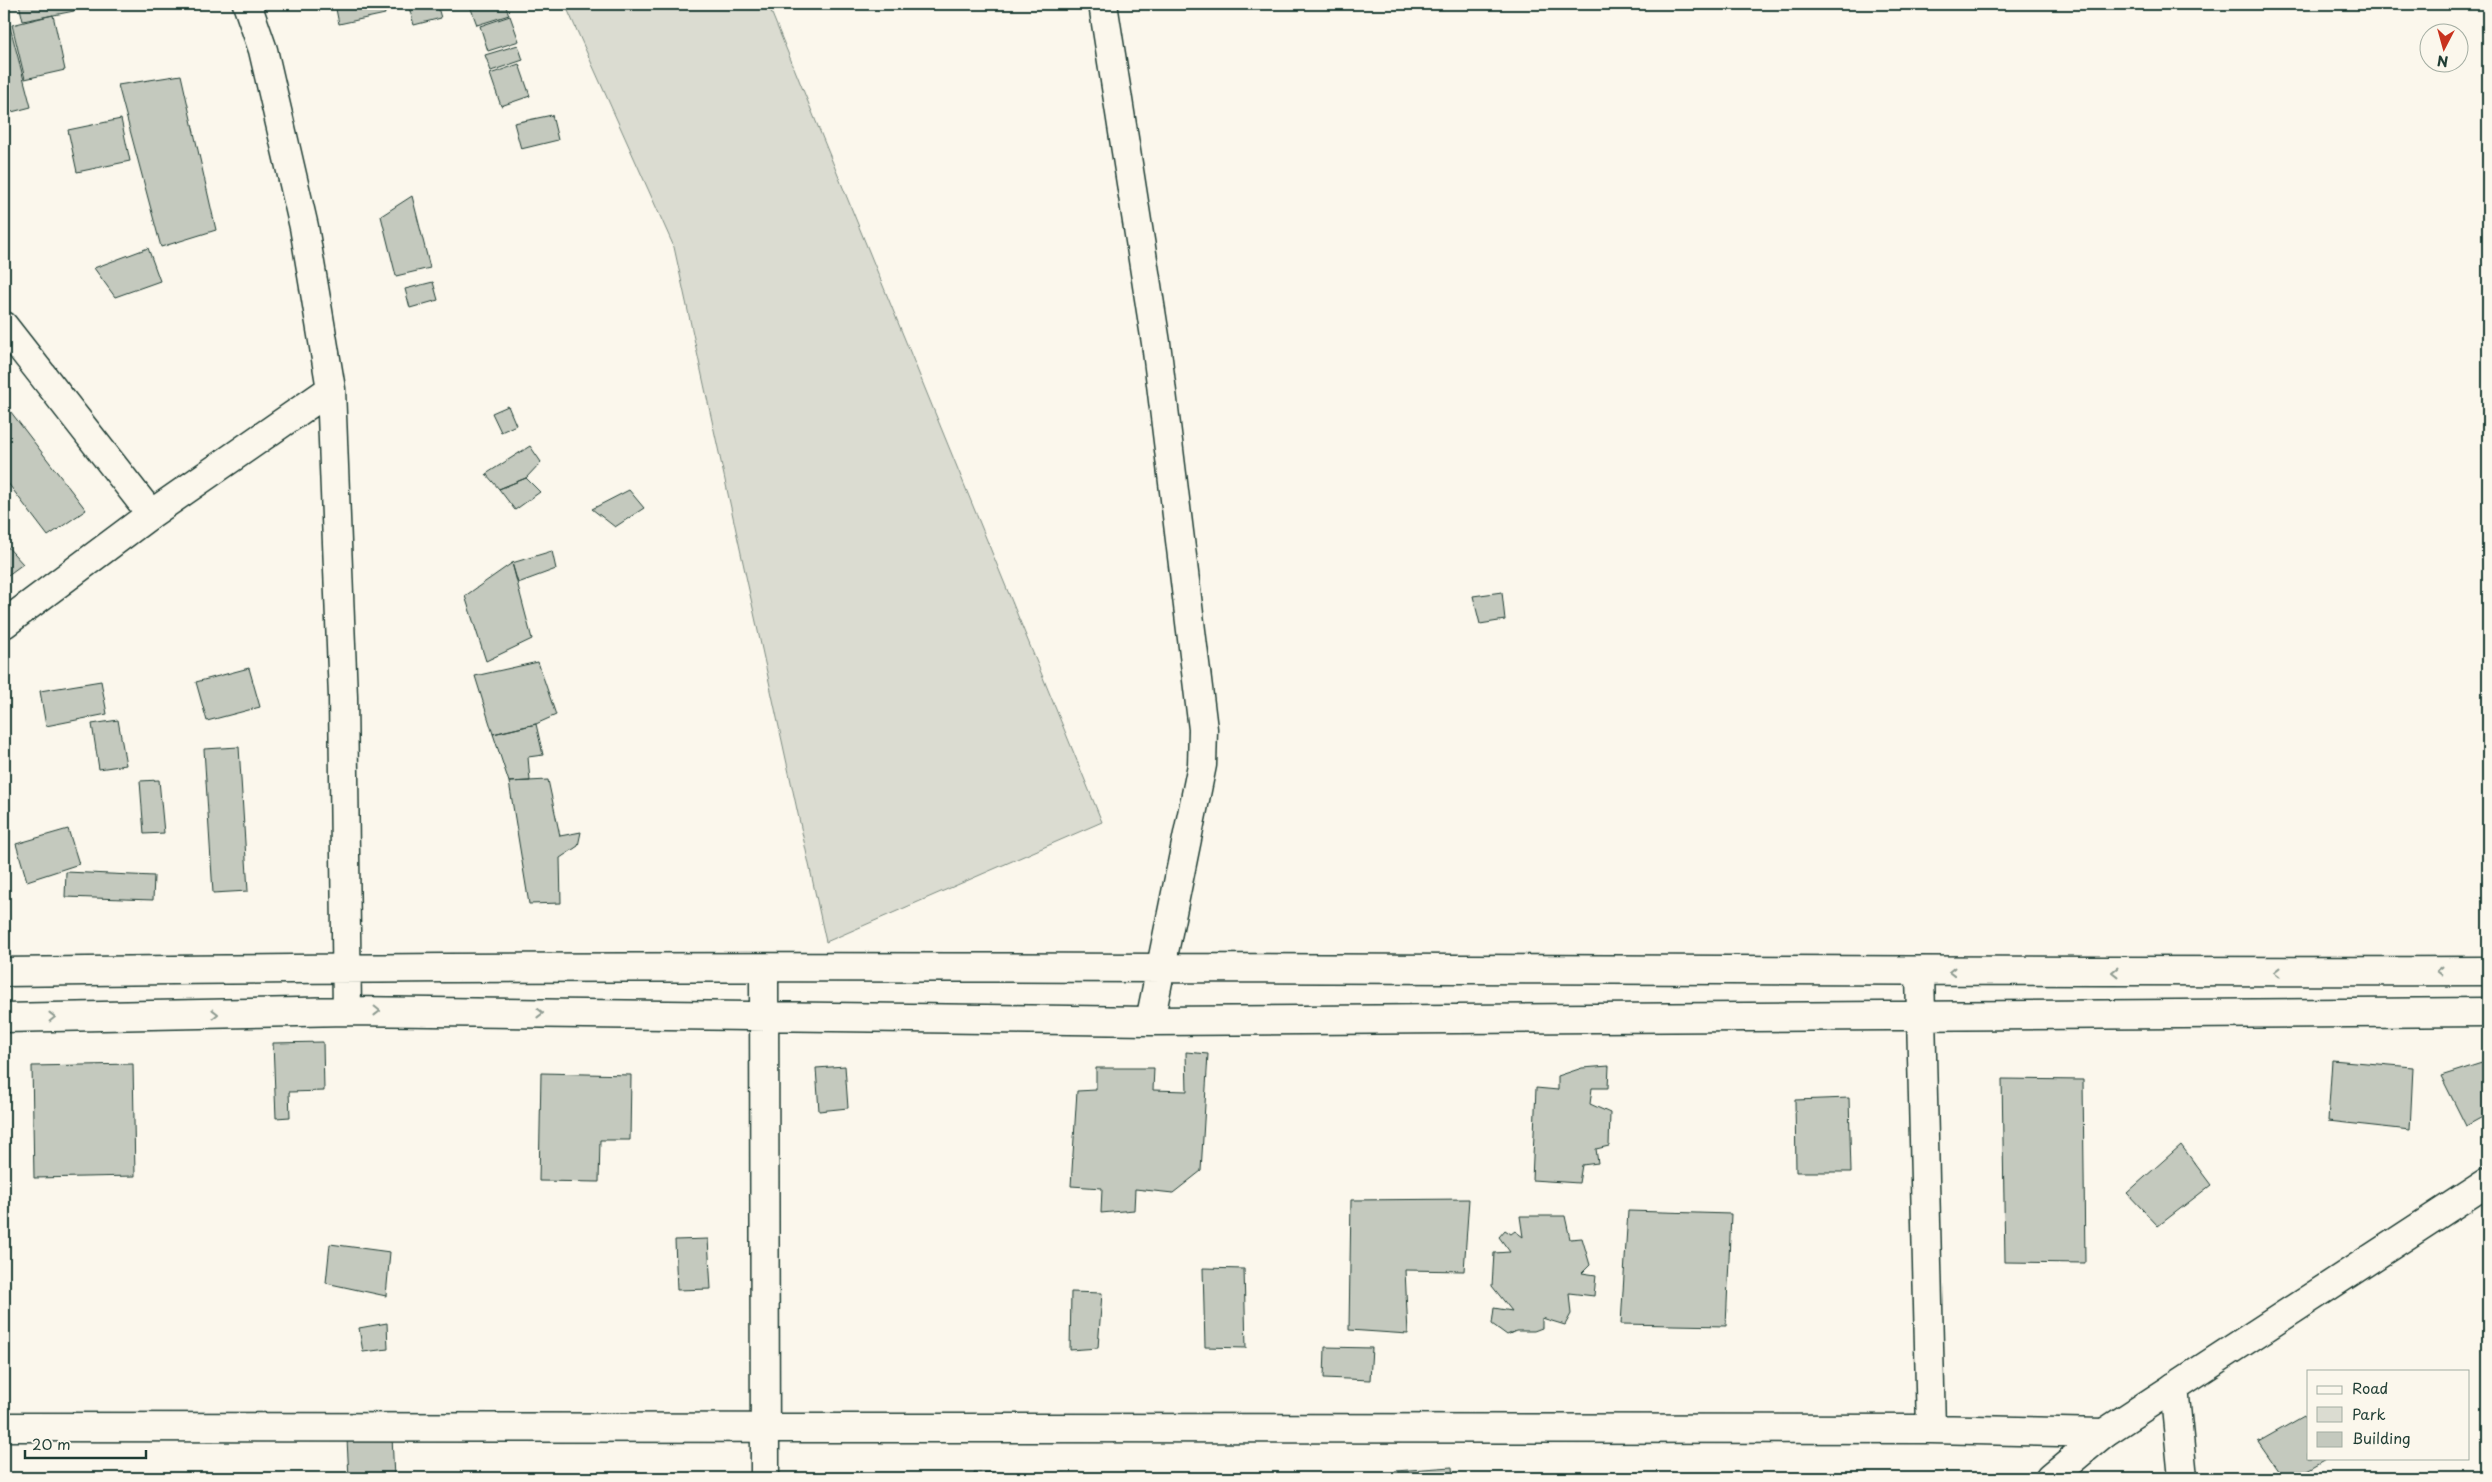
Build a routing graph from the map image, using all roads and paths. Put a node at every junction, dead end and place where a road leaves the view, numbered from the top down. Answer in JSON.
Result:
{"nodes":[{"id":1,"x":247,"y":4,"type":"edge"},
{"id":2,"x":1103,"y":4,"type":"edge"},
{"id":3,"x":4,"y":326,"type":"edge"},
{"id":4,"x":331,"y":388,"type":"junction"},
{"id":5,"x":151,"y":514,"type":"junction"},
{"id":6,"x":4,"y":624,"type":"edge"},
{"id":7,"x":348,"y":968,"type":"junction"},
{"id":8,"x":764,"y":968,"type":"junction"},
{"id":9,"x":1160,"y":968,"type":"junction"},
{"id":10,"x":2488,"y":971,"type":"edge"},
{"id":11,"x":4,"y":972,"type":"edge"},
{"id":12,"x":1920,"y":972,"type":"junction"},
{"id":13,"x":348,"y":1011,"type":"junction"},
{"id":14,"x":2488,"y":1012,"type":"edge"},
{"id":15,"x":1921,"y":1015,"type":"junction"},
{"id":16,"x":764,"y":1016,"type":"junction"},
{"id":17,"x":4,"y":1018,"type":"edge"},
{"id":18,"x":1150,"y":1021,"type":"junction"},
{"id":19,"x":2488,"y":1182,"type":"edge"},
{"id":20,"x":2174,"y":1387,"type":"junction"},
{"id":21,"x":4,"y":1427,"type":"edge"},
{"id":22,"x":765,"y":1427,"type":"junction"},
{"id":23,"x":1930,"y":1429,"type":"junction"},
{"id":24,"x":2104,"y":1433,"type":"junction"},
{"id":25,"x":765,"y":1478,"type":"edge"},
{"id":26,"x":2050,"y":1478,"type":"edge"},
{"id":27,"x":2183,"y":1478,"type":"edge"}],
"edges":[{"from":1,"to":4,"type":"street"},
{"from":2,"to":9,"type":"street"},
{"from":3,"to":5,"type":"street"},
{"from":4,"to":5,"type":"street"},
{"from":4,"to":7,"type":"street"},
{"from":5,"to":6,"type":"street"},
{"from":7,"to":8,"type":"street"},
{"from":7,"to":11,"type":"street"},
{"from":7,"to":13,"type":"street"},
{"from":8,"to":9,"type":"street"},
{"from":8,"to":16,"type":"street"},
{"from":9,"to":12,"type":"street"},
{"from":9,"to":18,"type":"street"},
{"from":10,"to":12,"type":"street","one_way":true},
{"from":12,"to":15,"type":"street"},
{"from":13,"to":16,"type":"street","one_way":true},
{"from":17,"to":13,"type":"street","one_way":true},
{"from":14,"to":15,"type":"street"},
{"from":15,"to":18,"type":"street"},
{"from":15,"to":23,"type":"street"},
{"from":16,"to":18,"type":"street"},
{"from":16,"to":22,"type":"street"},
{"from":19,"to":20,"type":"street"},
{"from":20,"to":24,"type":"street"},
{"from":20,"to":27,"type":"street"},
{"from":21,"to":22,"type":"street"},
{"from":22,"to":23,"type":"street"},
{"from":22,"to":25,"type":"street"},
{"from":23,"to":24,"type":"street"},
{"from":24,"to":26,"type":"street"}]}
